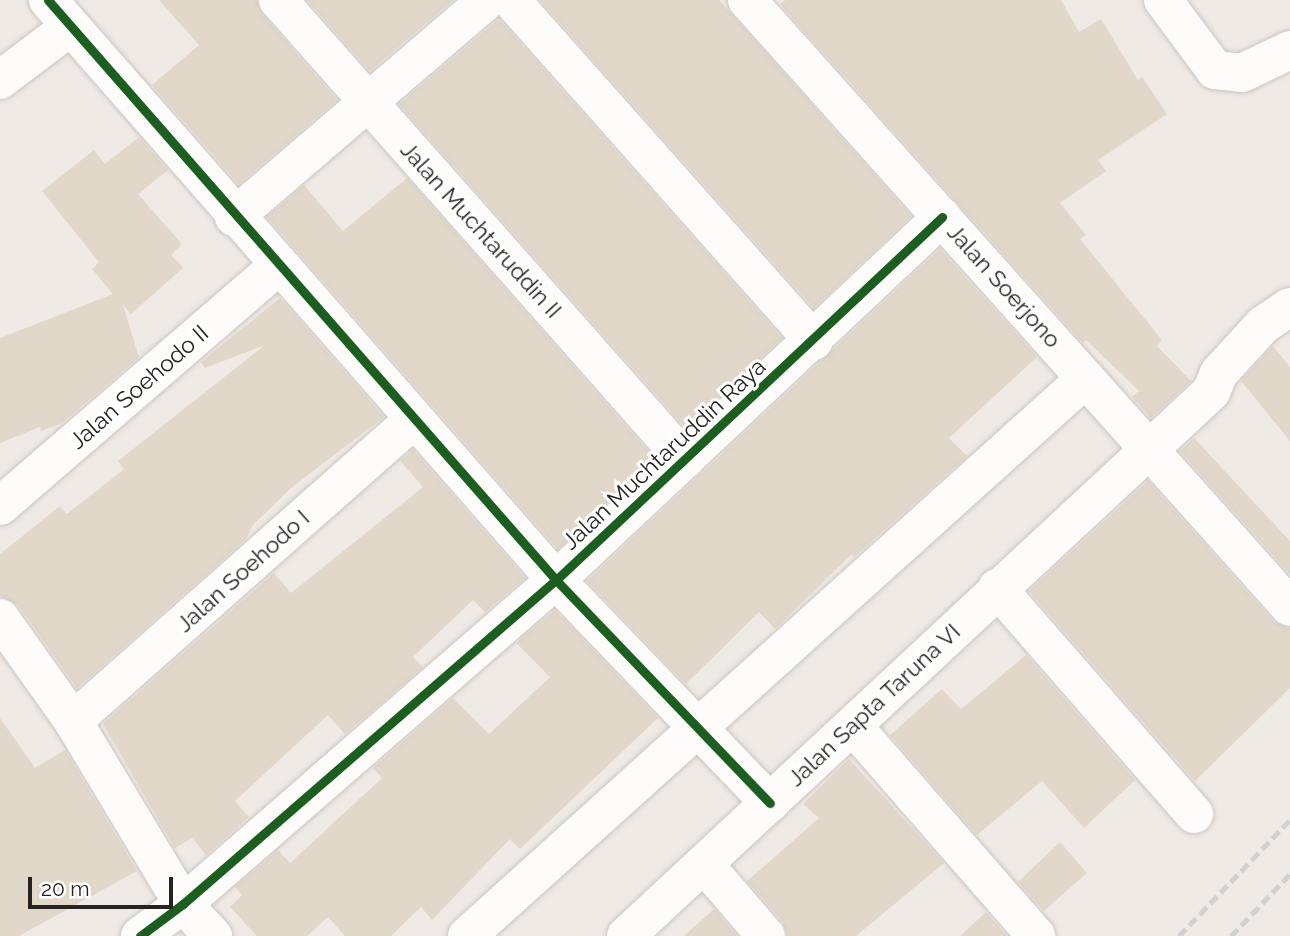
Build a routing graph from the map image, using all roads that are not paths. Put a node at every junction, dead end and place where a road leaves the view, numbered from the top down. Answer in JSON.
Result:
{"nodes":[{"id":1,"x":278,"y":0,"type":"edge"},
{"id":2,"x":487,"y":0,"type":"edge"},
{"id":3,"x":511,"y":0,"type":"edge"},
{"id":4,"x":747,"y":0,"type":"edge"},
{"id":5,"x":1163,"y":0,"type":"edge"},
{"id":6,"x":59,"y":13,"type":"edge"},
{"id":7,"x":1290,"y":50,"type":"edge"},
{"id":8,"x":0,"y":80,"type":"edge"},
{"id":9,"x":368,"y":103,"type":"junction"},
{"id":10,"x":234,"y":217,"type":"junction"},
{"id":11,"x":942,"y":217,"type":"junction"},
{"id":12,"x":278,"y":267,"type":"junction"},
{"id":13,"x":1290,"y":307,"type":"edge"},
{"id":14,"x":814,"y":341,"type":"junction"},
{"id":15,"x":1086,"y":378,"type":"junction"},
{"id":16,"x":413,"y":420,"type":"junction"},
{"id":17,"x":1149,"y":446,"type":"junction"},
{"id":18,"x":685,"y":460,"type":"junction"},
{"id":19,"x":0,"y":506,"type":"edge"},
{"id":20,"x":556,"y":580,"type":"junction"},
{"id":21,"x":997,"y":588,"type":"junction"},
{"id":22,"x":1290,"y":607,"type":"edge"},
{"id":23,"x":0,"y":618,"type":"edge"},
{"id":24,"x":72,"y":722,"type":"junction"},
{"id":25,"x":853,"y":726,"type":"junction"},
{"id":26,"x":699,"y":729,"type":"junction"},
{"id":27,"x":770,"y":803,"type":"junction"},
{"id":28,"x":1194,"y":814,"type":"dead end"},
{"id":29,"x":704,"y":864,"type":"junction"},
{"id":30,"x":183,"y":904,"type":"junction"},
{"id":31,"x":140,"y":936,"type":"edge"},
{"id":32,"x":213,"y":936,"type":"edge"},
{"id":33,"x":467,"y":936,"type":"edge"},
{"id":34,"x":626,"y":936,"type":"edge"},
{"id":35,"x":766,"y":936,"type":"edge"},
{"id":36,"x":1036,"y":936,"type":"edge"}],
"edges":[{"from":1,"to":9,"type":"street","name":"Jalan Muchtaruddin II"},
{"from":2,"to":9,"type":"street"},
{"from":3,"to":14,"type":"street"},
{"from":4,"to":11,"type":"street","name":"Jalan Soerjono"},
{"from":5,"to":7,"type":"street"},
{"from":6,"to":8,"type":"street"},
{"from":6,"to":10,"type":"street"},
{"from":9,"to":10,"type":"street"},
{"from":9,"to":18,"type":"street","name":"Jalan Muchtaruddin II"},
{"from":10,"to":12,"type":"street"},
{"from":11,"to":14,"type":"street","name":"Jalan Muchtaruddin Raya"},
{"from":11,"to":15,"type":"street","name":"Jalan Soerjono"},
{"from":12,"to":16,"type":"street"},
{"from":12,"to":19,"type":"street","name":"Jalan Soehodo II"},
{"from":13,"to":17,"type":"street","name":"Jalan Sapta Taruna VI"},
{"from":14,"to":18,"type":"street","name":"Jalan Muchtaruddin Raya"},
{"from":15,"to":17,"type":"street","name":"Jalan Soerjono"},
{"from":15,"to":26,"type":"street"},
{"from":16,"to":20,"type":"street"},
{"from":16,"to":24,"type":"street","name":"Jalan Soehodo I"},
{"from":17,"to":21,"type":"street","name":"Jalan Sapta Taruna VI"},
{"from":17,"to":22,"type":"street"},
{"from":18,"to":20,"type":"street","name":"Jalan Muchtaruddin Raya"},
{"from":20,"to":26,"type":"street"},
{"from":20,"to":30,"type":"street","name":"Jalan Muchtaruddin Raya"},
{"from":21,"to":25,"type":"street","name":"Jalan Sapta Taruna VI"},
{"from":21,"to":28,"type":"street"},
{"from":23,"to":24,"type":"street"},
{"from":24,"to":30,"type":"street"},
{"from":25,"to":27,"type":"street","name":"Jalan Sapta Taruna VI"},
{"from":25,"to":36,"type":"street"},
{"from":26,"to":27,"type":"street"},
{"from":26,"to":33,"type":"street"},
{"from":27,"to":29,"type":"street","name":"Jalan Sapta Taruna VI"},
{"from":29,"to":34,"type":"street","name":"Jalan Sapta Taruna VI"},
{"from":29,"to":35,"type":"street"},
{"from":30,"to":31,"type":"street","name":"Jalan Muchtaruddin Raya"},
{"from":30,"to":32,"type":"street"}]}
